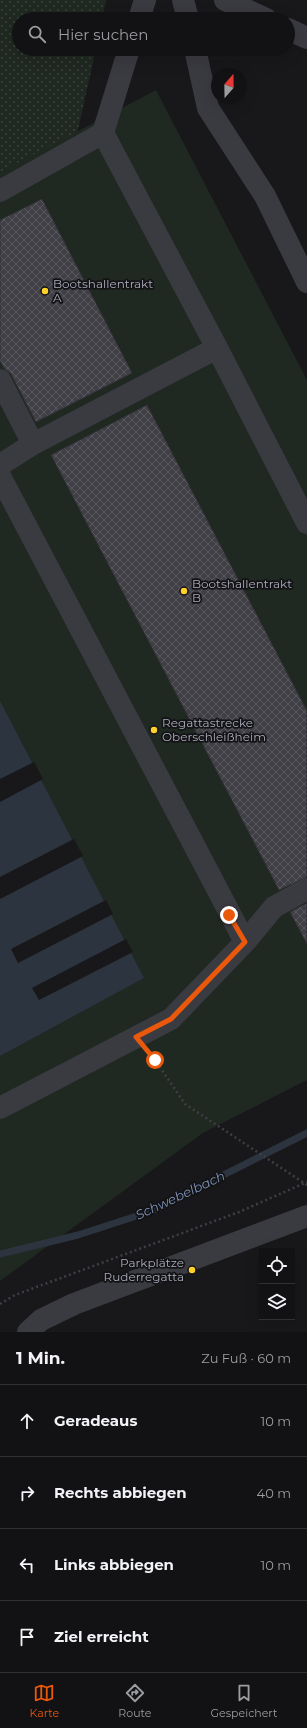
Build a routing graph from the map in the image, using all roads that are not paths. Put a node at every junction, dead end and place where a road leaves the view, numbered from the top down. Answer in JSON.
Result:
{"nodes":[{"id":1,"x":145,"y":0,"type":"edge"},
{"id":2,"x":183,"y":0,"type":"edge"},
{"id":3,"x":225,"y":0,"type":"edge"},
{"id":4,"x":141,"y":12,"type":"edge"},
{"id":5,"x":186,"y":12,"type":"edge"},
{"id":6,"x":251,"y":12,"type":"edge"},
{"id":7,"x":295,"y":32,"type":"edge"},
{"id":8,"x":307,"y":38,"type":"edge"},
{"id":9,"x":128,"y":56,"type":"edge"},
{"id":10,"x":196,"y":56,"type":"edge"},
{"id":11,"x":103,"y":133,"type":"junction"},
{"id":12,"x":0,"y":191,"type":"edge"},
{"id":13,"x":307,"y":282,"type":"edge"},
{"id":14,"x":217,"y":348,"type":"junction"},
{"id":15,"x":0,"y":380,"type":"edge"},
{"id":16,"x":33,"y":444,"type":"junction"},
{"id":17,"x":0,"y":465,"type":"edge"},
{"id":18,"x":0,"y":476,"type":"edge"},
{"id":19,"x":307,"y":523,"type":"edge"},
{"id":20,"x":307,"y":889,"type":"edge"},
{"id":21,"x":245,"y":942,"type":"junction"},
{"id":22,"x":0,"y":1108,"type":"edge"},
{"id":23,"x":307,"y":1216,"type":"edge"},
{"id":24,"x":28,"y":1332,"type":"edge"}],
"edges":[{"from":1,"to":4,"type":"street"},
{"from":2,"to":5,"type":"street"},
{"from":3,"to":6,"type":"street"},
{"from":7,"to":8,"type":"street"},
{"from":9,"to":11,"type":"street"},
{"from":10,"to":13,"type":"street"},
{"from":11,"to":12,"type":"street"},
{"from":11,"to":14,"type":"street"},
{"from":14,"to":16,"type":"street"},
{"from":14,"to":19,"type":"street"},
{"from":15,"to":16,"type":"street"},
{"from":16,"to":17,"type":"street"},
{"from":18,"to":21,"type":"street"},
{"from":20,"to":21,"type":"street"},
{"from":21,"to":22,"type":"street"},
{"from":23,"to":24,"type":"street"}]}
